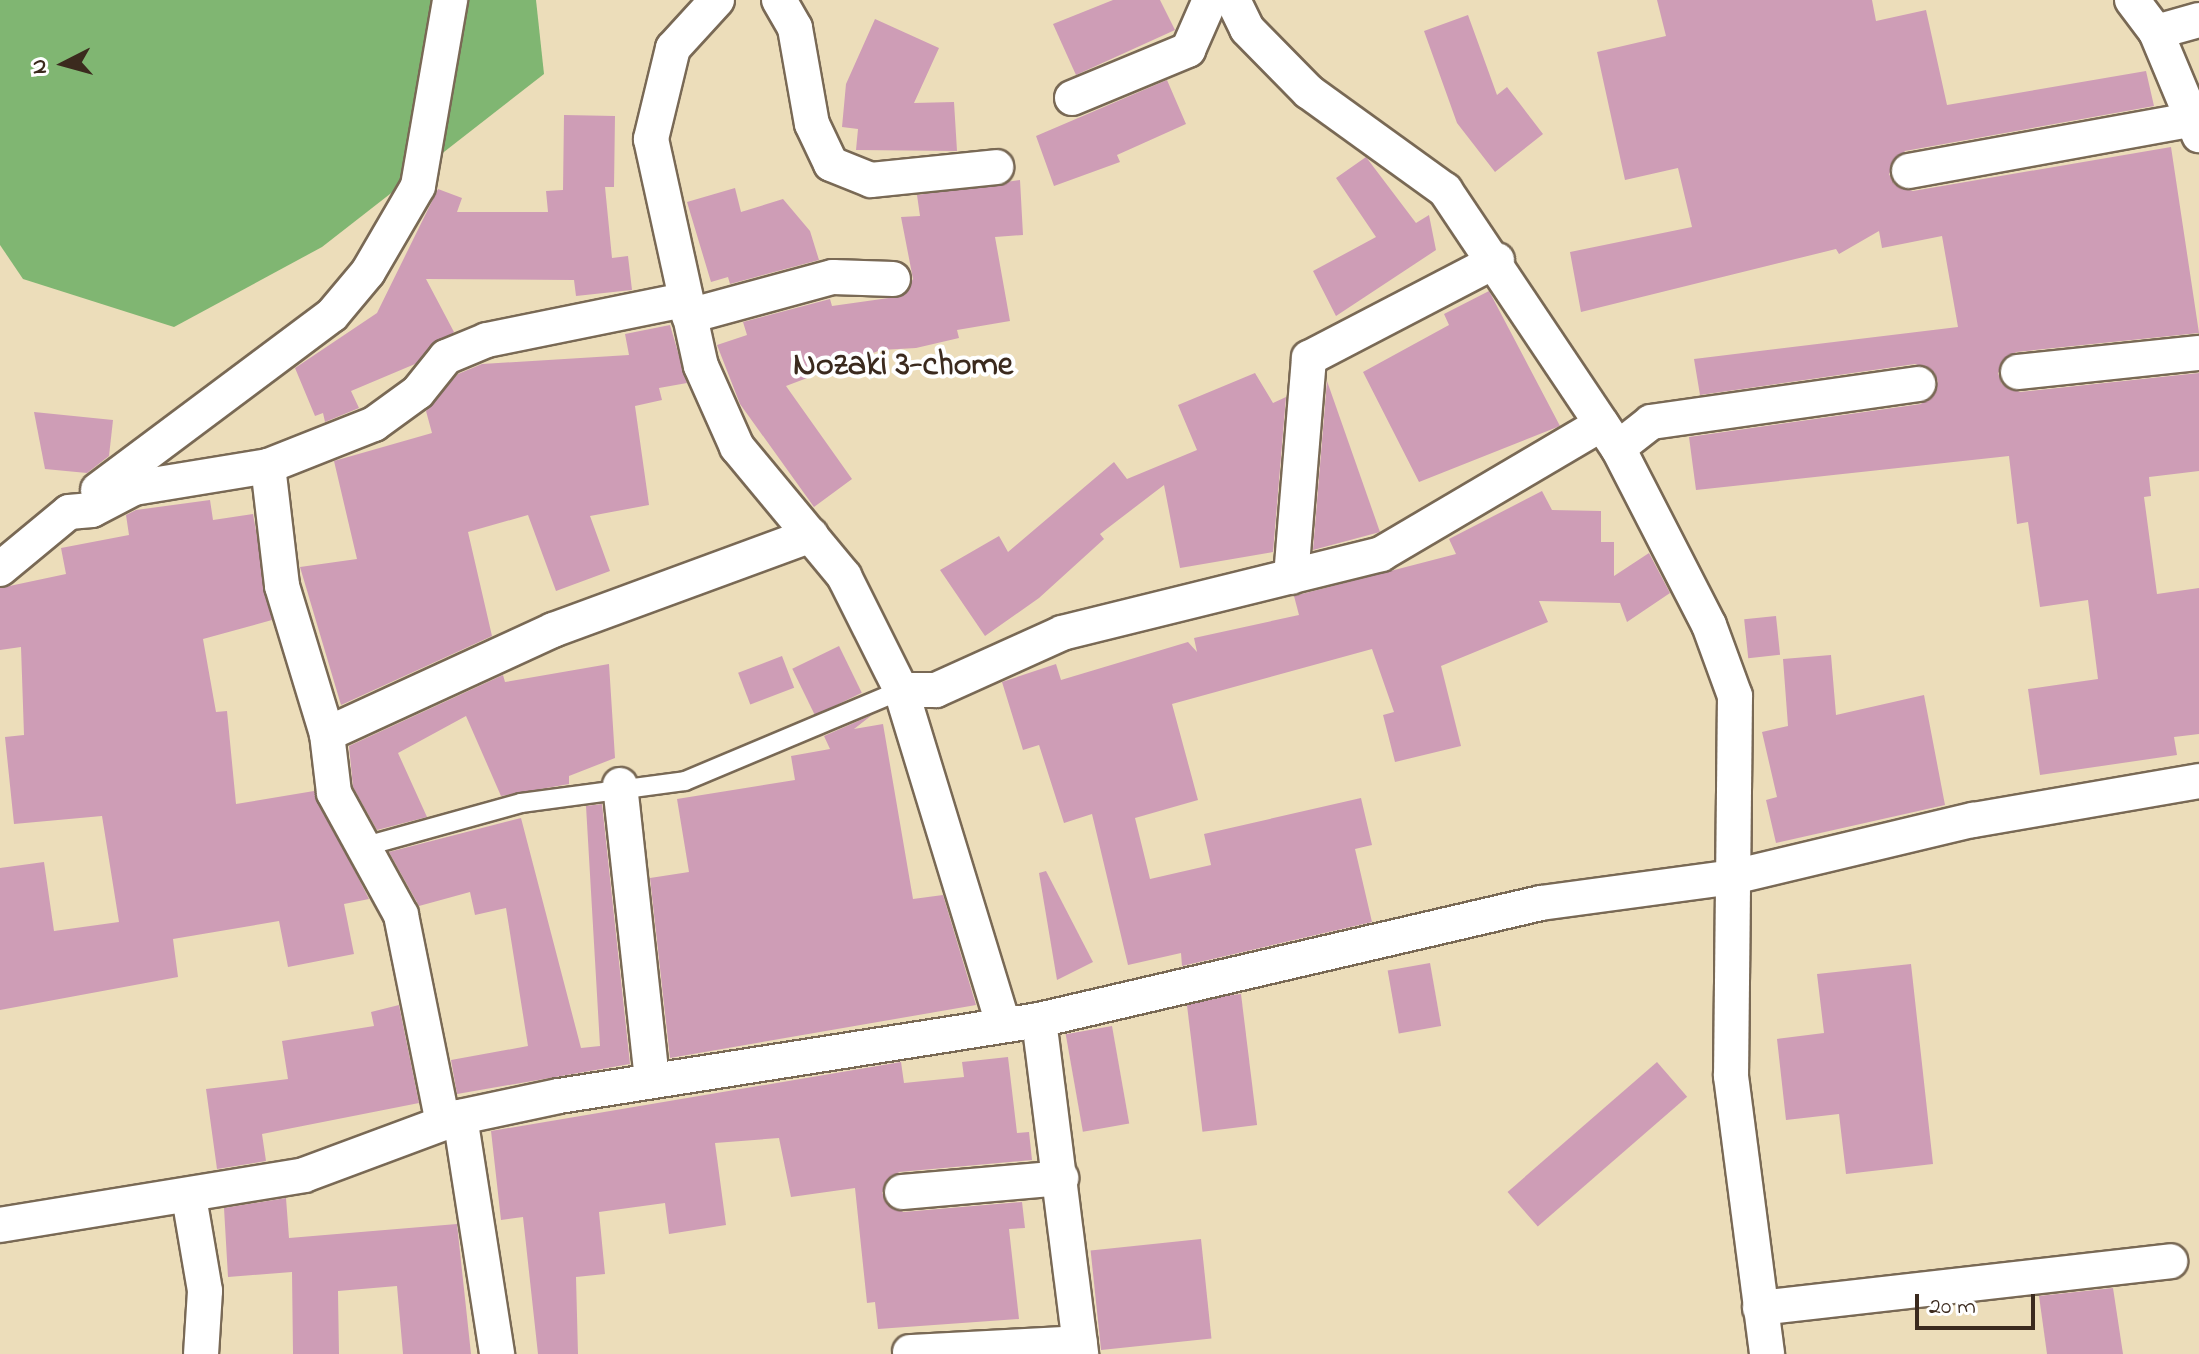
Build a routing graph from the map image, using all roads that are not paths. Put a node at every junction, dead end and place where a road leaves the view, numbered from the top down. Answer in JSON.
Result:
{"nodes":[{"id":1,"x":450,"y":0,"type":"edge"},
{"id":2,"x":717,"y":0,"type":"edge"},
{"id":3,"x":779,"y":0,"type":"edge"},
{"id":4,"x":1210,"y":0,"type":"edge"},
{"id":5,"x":1233,"y":0,"type":"edge"},
{"id":6,"x":2132,"y":0,"type":"edge"},
{"id":7,"x":2199,"y":20,"type":"edge"},
{"id":8,"x":2156,"y":32,"type":"junction"},
{"id":9,"x":1072,"y":98,"type":"dead end"},
{"id":10,"x":2196,"y":127,"type":"edge"},
{"id":11,"x":996,"y":167,"type":"dead end"},
{"id":12,"x":1909,"y":171,"type":"dead end"},
{"id":13,"x":1497,"y":260,"type":"junction"},
{"id":14,"x":893,"y":279,"type":"dead end"},
{"id":15,"x":686,"y":308,"type":"junction"},
{"id":16,"x":2199,"y":353,"type":"edge"},
{"id":17,"x":2018,"y":372,"type":"dead end"},
{"id":18,"x":1918,"y":384,"type":"dead end"},
{"id":19,"x":1610,"y":436,"type":"junction"},
{"id":20,"x":268,"y":466,"type":"junction"},
{"id":21,"x":69,"y":512,"type":"junction"},
{"id":22,"x":811,"y":535,"type":"junction"},
{"id":23,"x":0,"y":569,"type":"edge"},
{"id":24,"x":1291,"y":577,"type":"junction"},
{"id":25,"x":901,"y":690,"type":"junction"},
{"id":26,"x":327,"y":734,"type":"junction"},
{"id":27,"x":2199,"y":781,"type":"edge"},
{"id":28,"x":620,"y":785,"type":"junction"},
{"id":29,"x":366,"y":846,"type":"junction"},
{"id":30,"x":1733,"y":877,"type":"junction"},
{"id":31,"x":1039,"y":1020,"type":"junction"},
{"id":32,"x":1003,"y":1024,"type":"junction"},
{"id":33,"x":652,"y":1078,"type":"junction"},
{"id":34,"x":452,"y":1120,"type":"junction"},
{"id":35,"x":1061,"y":1178,"type":"junction"},
{"id":36,"x":902,"y":1192,"type":"dead end"},
{"id":37,"x":189,"y":1197,"type":"junction"},
{"id":38,"x":0,"y":1225,"type":"edge"},
{"id":39,"x":2170,"y":1261,"type":"dead end"},
{"id":40,"x":1760,"y":1308,"type":"junction"},
{"id":41,"x":1080,"y":1348,"type":"edge"},
{"id":42,"x":910,"y":1352,"type":"edge"},
{"id":43,"x":201,"y":1354,"type":"edge"},
{"id":44,"x":497,"y":1354,"type":"edge"},
{"id":45,"x":1767,"y":1354,"type":"edge"}],
"edges":[{"from":1,"to":21,"type":"street"},
{"from":2,"to":15,"type":"street"},
{"from":3,"to":11,"type":"street"},
{"from":4,"to":9,"type":"street"},
{"from":5,"to":13,"type":"street"},
{"from":6,"to":8,"type":"street"},
{"from":7,"to":8,"type":"street"},
{"from":8,"to":10,"type":"street"},
{"from":10,"to":12,"type":"street"},
{"from":13,"to":19,"type":"street"},
{"from":13,"to":24,"type":"street"},
{"from":14,"to":15,"type":"street"},
{"from":15,"to":20,"type":"street"},
{"from":15,"to":22,"type":"street"},
{"from":16,"to":17,"type":"street"},
{"from":18,"to":19,"type":"street"},
{"from":19,"to":24,"type":"street"},
{"from":19,"to":30,"type":"street"},
{"from":20,"to":21,"type":"street"},
{"from":20,"to":26,"type":"street"},
{"from":21,"to":23,"type":"street"},
{"from":22,"to":25,"type":"street"},
{"from":22,"to":26,"type":"street"},
{"from":24,"to":25,"type":"street"},
{"from":25,"to":28,"type":"lane"},
{"from":25,"to":32,"type":"street"},
{"from":26,"to":29,"type":"street"},
{"from":27,"to":30,"type":"street"},
{"from":28,"to":29,"type":"lane"},
{"from":28,"to":33,"type":"street"},
{"from":29,"to":34,"type":"street"},
{"from":30,"to":31,"type":"street"},
{"from":30,"to":40,"type":"street"},
{"from":31,"to":32,"type":"street"},
{"from":31,"to":35,"type":"street"},
{"from":32,"to":33,"type":"street"},
{"from":33,"to":34,"type":"street"},
{"from":34,"to":37,"type":"street"},
{"from":34,"to":44,"type":"street"},
{"from":35,"to":36,"type":"street"},
{"from":35,"to":41,"type":"street"},
{"from":37,"to":38,"type":"street"},
{"from":37,"to":43,"type":"street"},
{"from":39,"to":40,"type":"street"},
{"from":40,"to":45,"type":"street"},
{"from":41,"to":42,"type":"street"}]}
